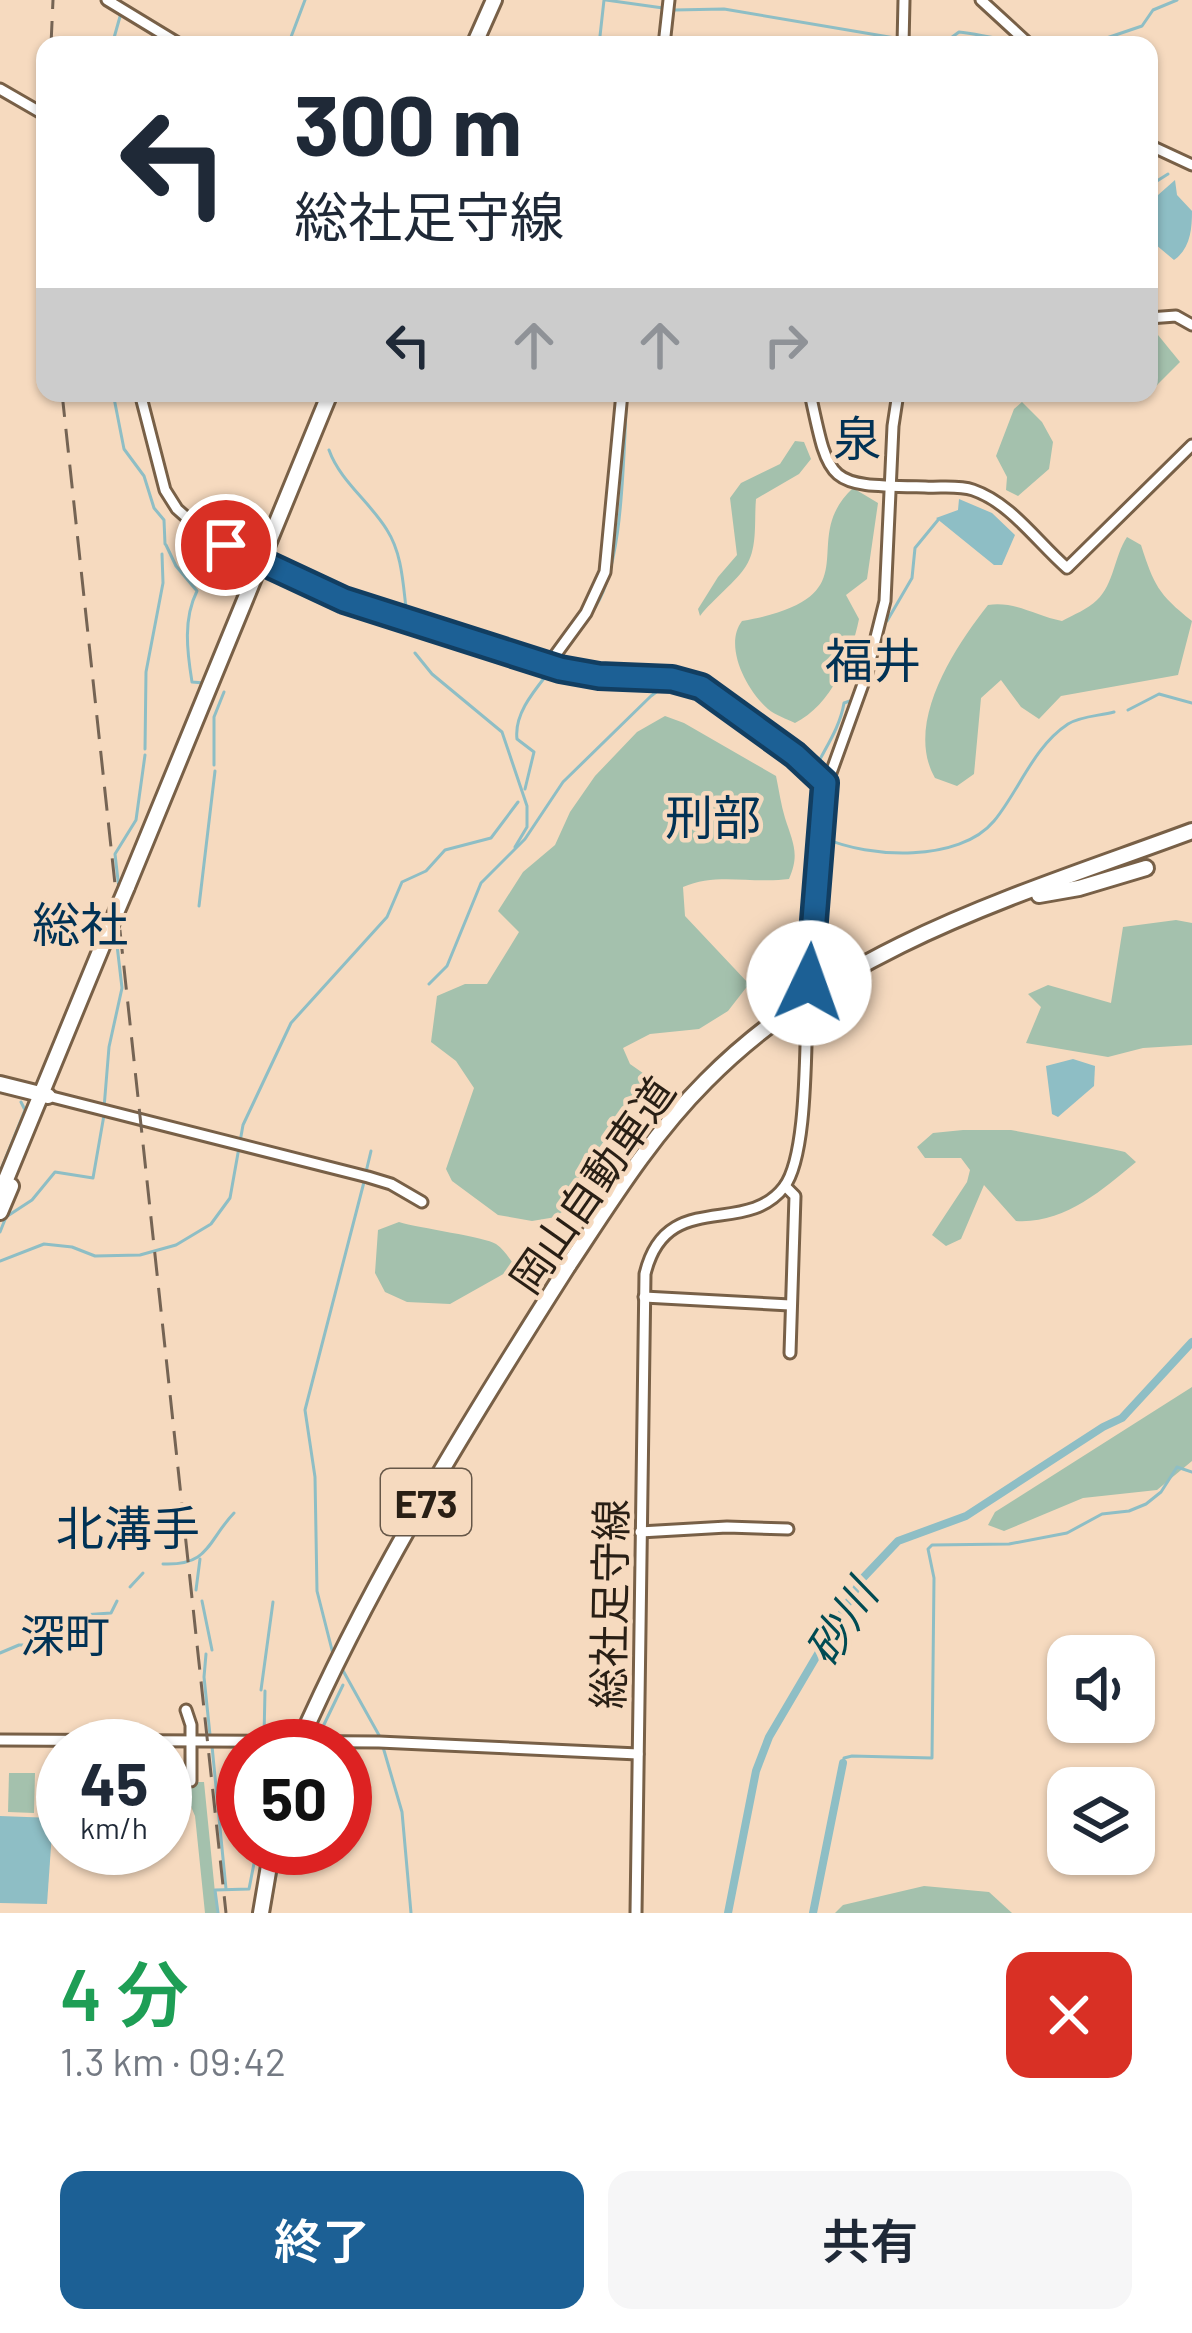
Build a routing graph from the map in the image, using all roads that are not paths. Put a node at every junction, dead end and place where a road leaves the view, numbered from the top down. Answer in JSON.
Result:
{"nodes":[{"id":1,"x":107,"y":0,"type":"edge"},
{"id":2,"x":494,"y":0,"type":"edge"},
{"id":3,"x":669,"y":0,"type":"edge"},
{"id":4,"x":904,"y":0,"type":"edge"},
{"id":5,"x":981,"y":0,"type":"edge"},
{"id":6,"x":166,"y":36,"type":"edge"},
{"id":7,"x":478,"y":36,"type":"edge"},
{"id":8,"x":665,"y":36,"type":"edge"},
{"id":9,"x":903,"y":36,"type":"edge"},
{"id":10,"x":1020,"y":36,"type":"edge"},
{"id":11,"x":0,"y":89,"type":"edge"},
{"id":12,"x":36,"y":110,"type":"edge"},
{"id":13,"x":1158,"y":149,"type":"edge"},
{"id":14,"x":1192,"y":165,"type":"edge"},
{"id":15,"x":1158,"y":317,"type":"edge"},
{"id":16,"x":1192,"y":325,"type":"edge"},
{"id":17,"x":142,"y":402,"type":"edge"},
{"id":18,"x":326,"y":402,"type":"edge"},
{"id":19,"x":621,"y":402,"type":"edge"},
{"id":20,"x":812,"y":402,"type":"edge"},
{"id":21,"x":897,"y":402,"type":"edge"},
{"id":22,"x":1192,"y":445,"type":"edge"},
{"id":23,"x":890,"y":486,"type":"junction"},
{"id":24,"x":259,"y":563,"type":"junction"},
{"id":25,"x":548,"y":665,"type":"junction"},
{"id":26,"x":825,"y":783,"type":"junction"},
{"id":27,"x":1192,"y":831,"type":"edge"},
{"id":28,"x":1145,"y":868,"type":"dead end"},
{"id":29,"x":1039,"y":895,"type":"junction"},
{"id":30,"x":943,"y":928,"type":"junction"},
{"id":31,"x":809,"y":983,"type":"dead end"},
{"id":32,"x":807,"y":1013,"type":"dead end"},
{"id":33,"x":0,"y":1084,"type":"edge"},
{"id":34,"x":44,"y":1096,"type":"junction"},
{"id":35,"x":785,"y":1186,"type":"junction"},
{"id":36,"x":0,"y":1193,"type":"edge"},
{"id":37,"x":422,"y":1202,"type":"dead end"},
{"id":38,"x":0,"y":1212,"type":"edge"},
{"id":39,"x":644,"y":1297,"type":"junction"},
{"id":40,"x":790,"y":1305,"type":"junction"},
{"id":41,"x":790,"y":1354,"type":"dead end"},
{"id":42,"x":788,"y":1529,"type":"dead end"},
{"id":43,"x":640,"y":1532,"type":"junction"},
{"id":44,"x":186,"y":1710,"type":"dead end"},
{"id":45,"x":188,"y":1719,"type":"edge"},
{"id":46,"x":315,"y":1719,"type":"edge"},
{"id":47,"x":0,"y":1740,"type":"edge"},
{"id":48,"x":36,"y":1740,"type":"edge"},
{"id":49,"x":192,"y":1741,"type":"edge"},
{"id":50,"x":638,"y":1754,"type":"junction"},
{"id":51,"x":263,"y":1875,"type":"edge"},
{"id":52,"x":257,"y":1913,"type":"edge"},
{"id":53,"x":637,"y":1913,"type":"edge"}],
"edges":[{"from":1,"to":6,"type":"street"},
{"from":2,"to":7,"type":"highway"},
{"from":3,"to":8,"type":"street"},
{"from":4,"to":9,"type":"street"},
{"from":5,"to":10,"type":"street"},
{"from":11,"to":12,"type":"street"},
{"from":13,"to":14,"type":"street"},
{"from":15,"to":16,"type":"street"},
{"from":17,"to":24,"type":"street"},
{"from":18,"to":24,"type":"highway"},
{"from":19,"to":25,"type":"street"},
{"from":20,"to":23,"type":"street"},
{"from":21,"to":23,"type":"street"},
{"from":22,"to":23,"type":"street"},
{"from":23,"to":26,"type":"street"},
{"from":24,"to":25,"type":"street"},
{"from":24,"to":34,"type":"highway","bridge":true},
{"from":25,"to":26,"type":"street"},
{"from":26,"to":31,"type":"street"},
{"from":27,"to":29,"type":"highway","name":"岡山自動車道","number":"E73"},
{"from":27,"to":30,"type":"highway","name":"岡山自動車道","number":"E73"},
{"from":28,"to":29,"type":"highway"},
{"from":29,"to":30,"type":"highway","name":"岡山自動車道","number":"E73"},
{"from":30,"to":46,"type":"highway","name":"岡山自動車道","number":"E73","bridge":true},
{"from":32,"to":35,"type":"street"},
{"from":33,"to":34,"type":"highway"},
{"from":34,"to":36,"type":"highway"},
{"from":34,"to":37,"type":"street"},
{"from":34,"to":38,"type":"highway"},
{"from":35,"to":39,"type":"street","name":"総社足守線"},
{"from":35,"to":40,"type":"street"},
{"from":39,"to":40,"type":"street"},
{"from":39,"to":43,"type":"street","name":"総社足守線"},
{"from":40,"to":41,"type":"street"},
{"from":42,"to":43,"type":"street"},
{"from":43,"to":50,"type":"street","name":"総社足守線"},
{"from":44,"to":45,"type":"street"},
{"from":47,"to":48,"type":"street"},
{"from":49,"to":50,"type":"street"},
{"from":50,"to":53,"type":"street","name":"総社足守線"},
{"from":51,"to":52,"type":"highway"}]}
